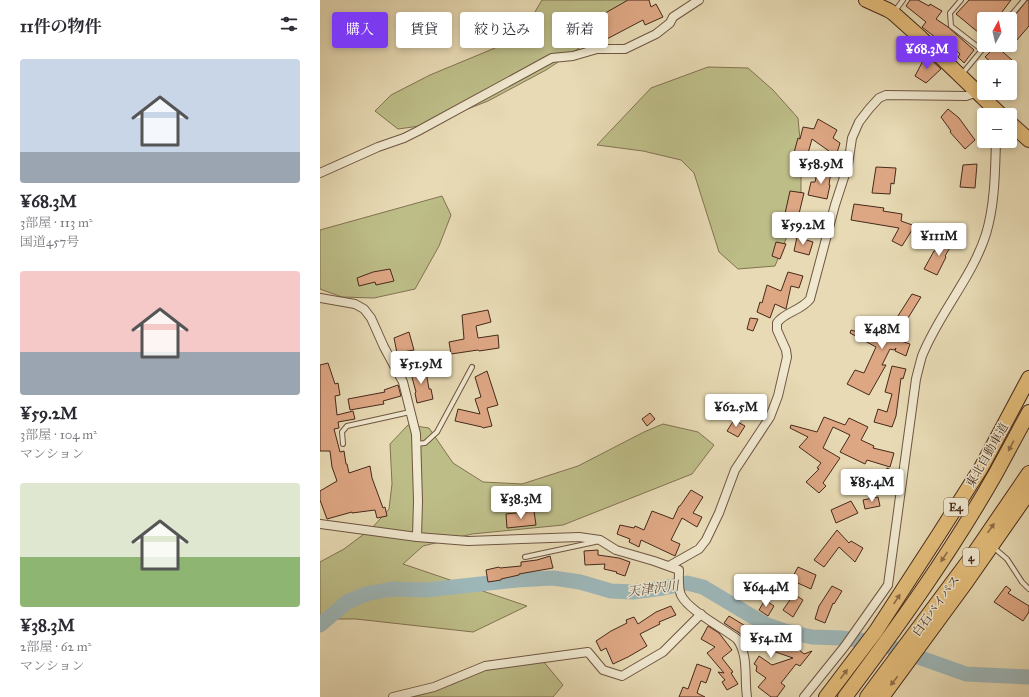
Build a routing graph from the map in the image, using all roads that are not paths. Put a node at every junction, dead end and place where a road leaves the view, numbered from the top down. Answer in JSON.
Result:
{"nodes":[{"id":1,"x":699,"y":0,"type":"edge"},
{"id":2,"x":866,"y":0,"type":"edge"},
{"id":3,"x":903,"y":0,"type":"edge"},
{"id":4,"x":962,"y":0,"type":"edge"},
{"id":5,"x":1022,"y":1,"type":"edge"},
{"id":6,"x":890,"y":8,"type":"edge"},
{"id":7,"x":1013,"y":12,"type":"edge"},
{"id":8,"x":977,"y":46,"type":"edge"},
{"id":9,"x":980,"y":52,"type":"edge"},
{"id":10,"x":961,"y":76,"type":"junction"},
{"id":11,"x":977,"y":91,"type":"edge"},
{"id":12,"x":977,"y":92,"type":"edge"},
{"id":13,"x":986,"y":100,"type":"edge"},
{"id":14,"x":994,"y":108,"type":"edge"},
{"id":15,"x":1017,"y":129,"type":"edge"},
{"id":16,"x":1029,"y":140,"type":"edge"},
{"id":17,"x":996,"y":148,"type":"edge"},
{"id":18,"x":320,"y":173,"type":"edge"},
{"id":19,"x":320,"y":298,"type":"edge"},
{"id":20,"x":472,"y":367,"type":"dead end"},
{"id":21,"x":1029,"y":378,"type":"edge"},
{"id":22,"x":410,"y":412,"type":"junction"},
{"id":23,"x":1029,"y":412,"type":"edge"},
{"id":24,"x":343,"y":444,"type":"dead end"},
{"id":25,"x":416,"y":444,"type":"junction"},
{"id":26,"x":1029,"y":473,"type":"edge"},
{"id":27,"x":1029,"y":492,"type":"edge"},
{"id":28,"x":320,"y":524,"type":"edge"},
{"id":29,"x":417,"y":537,"type":"junction"},
{"id":30,"x":600,"y":540,"type":"junction"},
{"id":31,"x":992,"y":546,"type":"junction"},
{"id":32,"x":525,"y":557,"type":"dead end"},
{"id":33,"x":669,"y":566,"type":"junction"},
{"id":34,"x":1029,"y":589,"type":"edge"},
{"id":35,"x":701,"y":614,"type":"junction"},
{"id":36,"x":917,"y":642,"type":"junction"},
{"id":37,"x":901,"y":662,"type":"junction"},
{"id":38,"x":393,"y":697,"type":"edge"},
{"id":39,"x":747,"y":697,"type":"edge"},
{"id":40,"x":804,"y":697,"type":"edge"},
{"id":41,"x":826,"y":697,"type":"edge"},
{"id":42,"x":845,"y":697,"type":"edge"},
{"id":43,"x":867,"y":697,"type":"edge"},
{"id":44,"x":882,"y":697,"type":"edge"}],
"edges":[{"from":1,"to":18,"type":"street"},
{"from":2,"to":6,"type":"highway"},
{"from":3,"to":6,"type":"lane"},
{"from":4,"to":8,"type":"lane"},
{"from":5,"to":7,"type":"lane"},
{"from":6,"to":10,"type":"highway"},
{"from":9,"to":10,"type":"lane"},
{"from":10,"to":11,"type":"highway"},
{"from":12,"to":33,"type":"street"},
{"from":13,"to":14,"type":"highway"},
{"from":15,"to":16,"type":"highway"},
{"from":17,"to":40,"type":"street"},
{"from":19,"to":22,"type":"street"},
{"from":20,"to":25,"type":"lane"},
{"from":41,"to":21,"type":"highway","name":"東北自動車道","number":"E4","one_way":true},
{"from":22,"to":24,"type":"lane"},
{"from":22,"to":25,"type":"street"},
{"from":23,"to":42,"type":"highway","name":"東北自動車道","number":"E4","one_way":true},
{"from":25,"to":29,"type":"street"},
{"from":36,"to":26,"type":"highway","name":"白石バイパス","number":"4","one_way":true},
{"from":27,"to":31,"type":"highway","name":"白石バイパス","number":"4"},
{"from":28,"to":29,"type":"street"},
{"from":29,"to":30,"type":"street"},
{"from":30,"to":32,"type":"lane"},
{"from":30,"to":33,"type":"street"},
{"from":31,"to":34,"type":"lane"},
{"from":31,"to":36,"type":"highway","name":"白石バイパス","number":"4"},
{"from":33,"to":35,"type":"street"},
{"from":35,"to":38,"type":"street"},
{"from":35,"to":39,"type":"street"},
{"from":36,"to":37,"type":"highway","name":"白石バイパス","number":"4"},
{"from":37,"to":43,"type":"highway","name":"白石バイパス","number":"4"},
{"from":37,"to":44,"type":"highway","name":"白石バイパス","number":"4","one_way":true}]}
